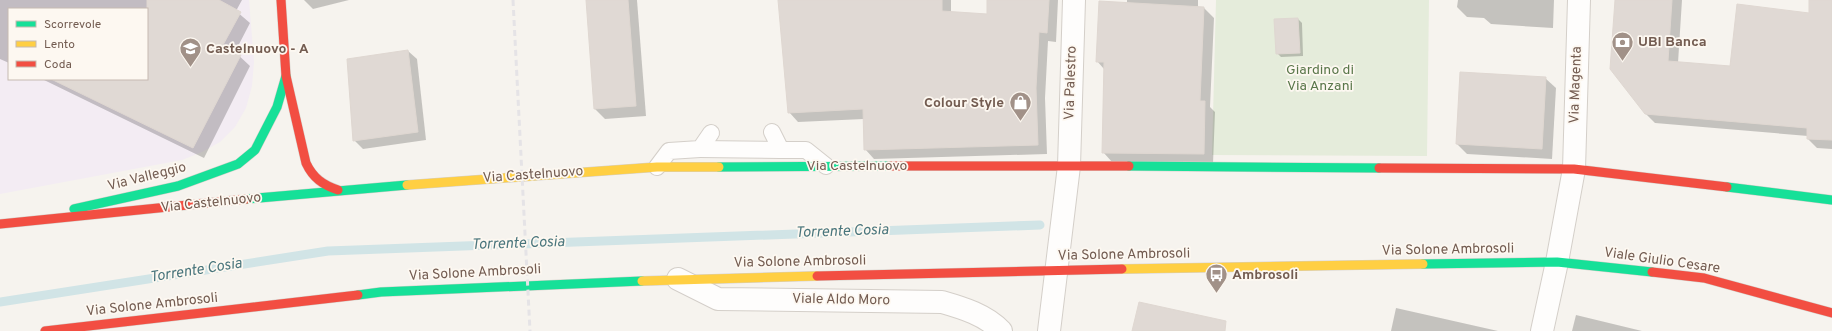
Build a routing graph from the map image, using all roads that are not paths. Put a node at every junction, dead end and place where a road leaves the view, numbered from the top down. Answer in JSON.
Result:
{"nodes":[{"id":1,"x":281,"y":0,"type":"edge"},
{"id":2,"x":1074,"y":0,"type":"edge"},
{"id":3,"x":1579,"y":0,"type":"edge"},
{"id":4,"x":286,"y":76,"type":"junction"},
{"id":5,"x":772,"y":132,"type":"dead end"},
{"id":6,"x":711,"y":133,"type":"dead end"},
{"id":7,"x":700,"y":149,"type":"junction"},
{"id":8,"x":781,"y":150,"type":"junction"},
{"id":9,"x":826,"y":166,"type":"junction"},
{"id":10,"x":1069,"y":166,"type":"junction"},
{"id":11,"x":658,"y":167,"type":"junction"},
{"id":12,"x":1574,"y":169,"type":"junction"},
{"id":13,"x":338,"y":190,"type":"junction"},
{"id":14,"x":1832,"y":200,"type":"edge"},
{"id":15,"x":4,"y":224,"type":"edge"},
{"id":16,"x":1557,"y":262,"type":"junction"},
{"id":17,"x":1057,"y":270,"type":"junction"},
{"id":18,"x":678,"y":279,"type":"junction"},
{"id":19,"x":1832,"y":313,"type":"edge"},
{"id":20,"x":45,"y":331,"type":"edge"},
{"id":21,"x":1001,"y":331,"type":"edge"},
{"id":22,"x":1049,"y":331,"type":"edge"},
{"id":23,"x":1542,"y":331,"type":"edge"}],
"edges":[{"from":1,"to":4,"type":"main road","name":"Via Valleggio"},
{"from":2,"to":10,"type":"street","name":"Via Palestro"},
{"from":3,"to":12,"type":"street","name":"Via Magenta"},
{"from":4,"to":13,"type":"main road","name":"Via Valleggio"},
{"from":4,"to":15,"type":"main road","name":"Via Valleggio"},
{"from":5,"to":8,"type":"lane"},
{"from":6,"to":7,"type":"lane"},
{"from":7,"to":8,"type":"lane"},
{"from":7,"to":11,"type":"lane"},
{"from":8,"to":9,"type":"lane"},
{"from":9,"to":10,"type":"main road","name":"Via Castelnuovo"},
{"from":9,"to":11,"type":"main road","name":"Via Castelnuovo"},
{"from":10,"to":12,"type":"main road"},
{"from":10,"to":17,"type":"street","name":"Via Palestro"},
{"from":11,"to":13,"type":"main road","name":"Via Castelnuovo"},
{"from":12,"to":14,"type":"main road"},
{"from":12,"to":16,"type":"street"},
{"from":13,"to":15,"type":"main road","name":"Via Castelnuovo"},
{"from":16,"to":17,"type":"main road","name":"Via Solone Ambrosoli"},
{"from":16,"to":19,"type":"main road","name":"Viale Giulio Cesare"},
{"from":16,"to":23,"type":"street"},
{"from":17,"to":18,"type":"main road","name":"Via Solone Ambrosoli"},
{"from":17,"to":22,"type":"street"},
{"from":18,"to":20,"type":"main road","name":"Via Solone Ambrosoli"},
{"from":18,"to":21,"type":"street","name":"Viale Aldo Moro"}]}
